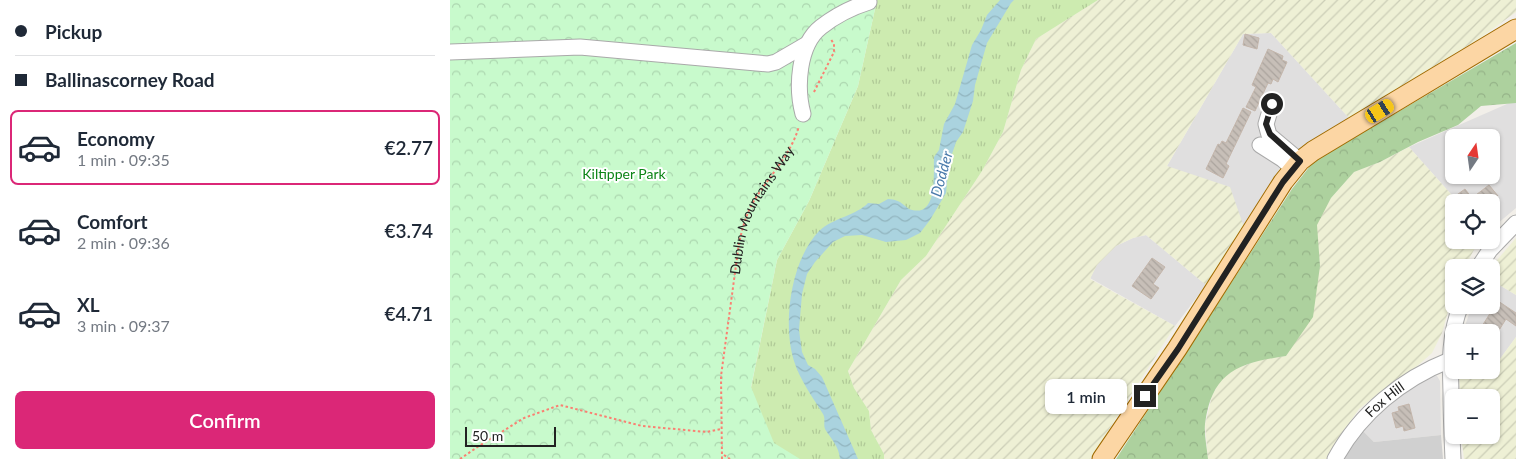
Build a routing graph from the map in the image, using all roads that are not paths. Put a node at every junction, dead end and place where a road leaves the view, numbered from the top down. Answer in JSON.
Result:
{"nodes":[{"id":1,"x":870,"y":2,"type":"dead end"},
{"id":2,"x":1516,"y":29,"type":"edge"},
{"id":3,"x":807,"y":44,"type":"junction"},
{"id":4,"x":450,"y":52,"type":"edge"},
{"id":5,"x":1272,"y":104,"type":"dead end"},
{"id":6,"x":803,"y":114,"type":"road end"},
{"id":7,"x":1260,"y":145,"type":"dead end"},
{"id":8,"x":1296,"y":165,"type":"junction"},
{"id":9,"x":1516,"y":223,"type":"edge"},
{"id":10,"x":1484,"y":259,"type":"edge"},
{"id":11,"x":1445,"y":362,"type":"edge"},
{"id":12,"x":1451,"y":379,"type":"edge"},
{"id":13,"x":1102,"y":459,"type":"edge"},
{"id":14,"x":1336,"y":459,"type":"edge"},
{"id":15,"x":1453,"y":459,"type":"edge"}],
"edges":[{"from":1,"to":3,"type":"street"},
{"from":2,"to":8,"type":"main road"},
{"from":3,"to":4,"type":"street"},
{"from":3,"to":6,"type":"street"},
{"from":5,"to":8,"type":"street"},
{"from":7,"to":8,"type":"street"},
{"from":8,"to":13,"type":"main road"},
{"from":9,"to":10,"type":"street"},
{"from":11,"to":14,"type":"street","name":"Fox Hill"},
{"from":12,"to":15,"type":"street"}]}
